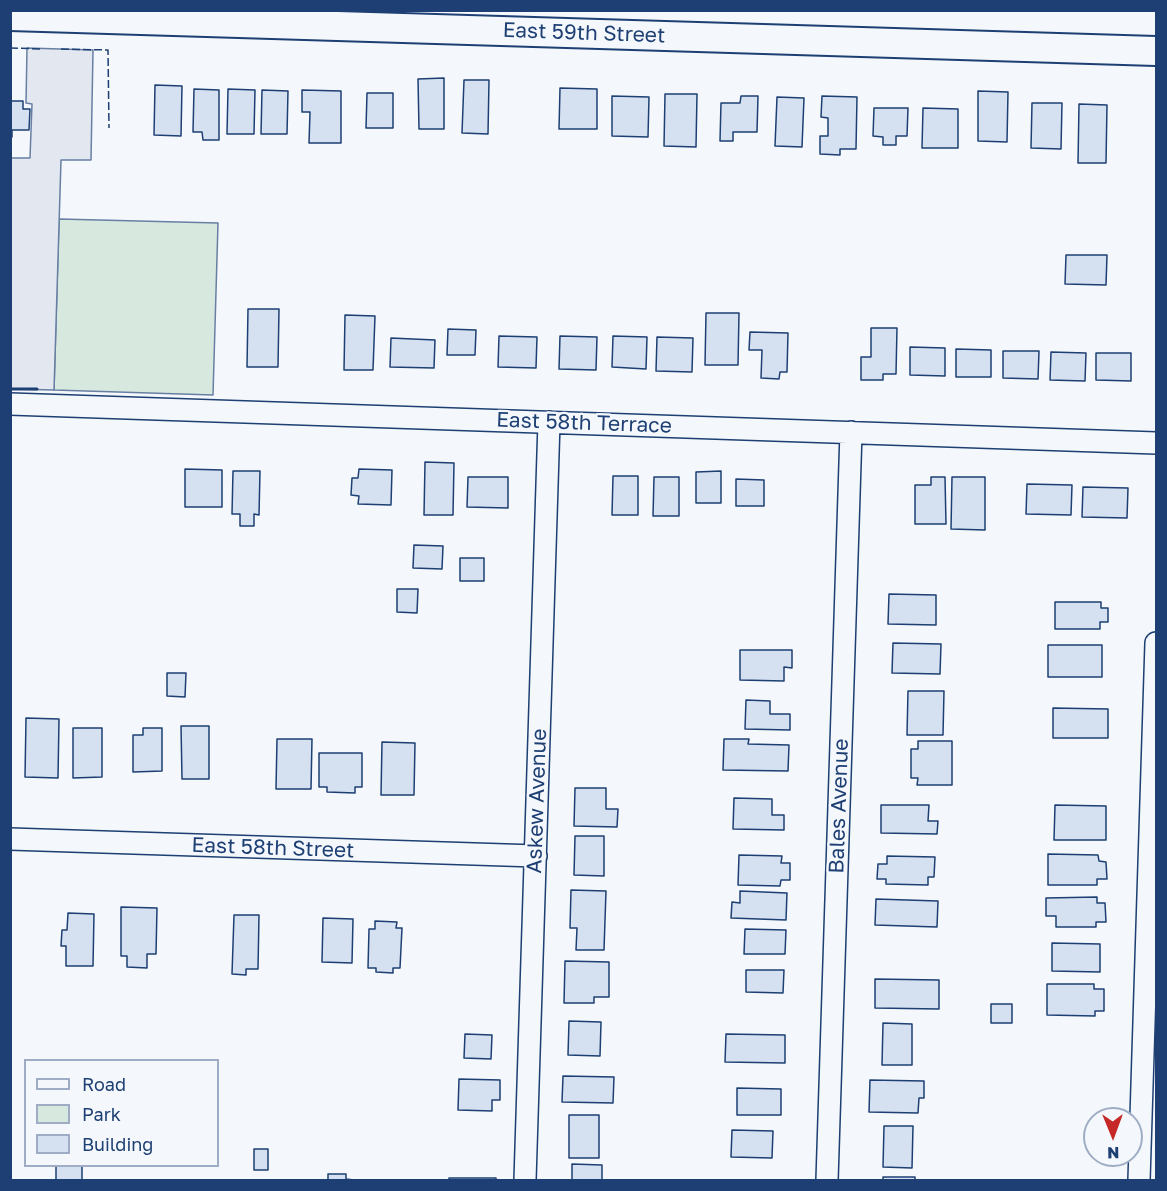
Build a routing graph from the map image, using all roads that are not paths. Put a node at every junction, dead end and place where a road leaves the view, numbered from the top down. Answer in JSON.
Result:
{"nodes":[{"id":1,"x":10,"y":16,"type":"edge"},
{"id":2,"x":1156,"y":51,"type":"edge"},
{"id":3,"x":10,"y":404,"type":"edge"},
{"id":4,"x":549,"y":422,"type":"junction"},
{"id":5,"x":851,"y":432,"type":"junction"},
{"id":6,"x":1156,"y":443,"type":"edge"},
{"id":7,"x":1156,"y":643,"type":"edge"},
{"id":8,"x":10,"y":839,"type":"edge"},
{"id":9,"x":536,"y":856,"type":"junction"},
{"id":10,"x":525,"y":1180,"type":"edge"},
{"id":11,"x":827,"y":1180,"type":"edge"},
{"id":12,"x":1139,"y":1180,"type":"edge"}],
"edges":[{"from":1,"to":2,"type":"street","name":"East 59th Street"},
{"from":3,"to":4,"type":"street","name":"East 58th Terrace"},
{"from":4,"to":5,"type":"street","name":"East 58th Terrace"},
{"from":4,"to":9,"type":"street","name":"Askew Avenue"},
{"from":5,"to":6,"type":"street","name":"East 58th Terrace"},
{"from":5,"to":11,"type":"street","name":"Bales Avenue"},
{"from":7,"to":12,"type":"street"},
{"from":8,"to":9,"type":"street","name":"East 58th Street"},
{"from":9,"to":10,"type":"street","name":"Askew Avenue"}]}
